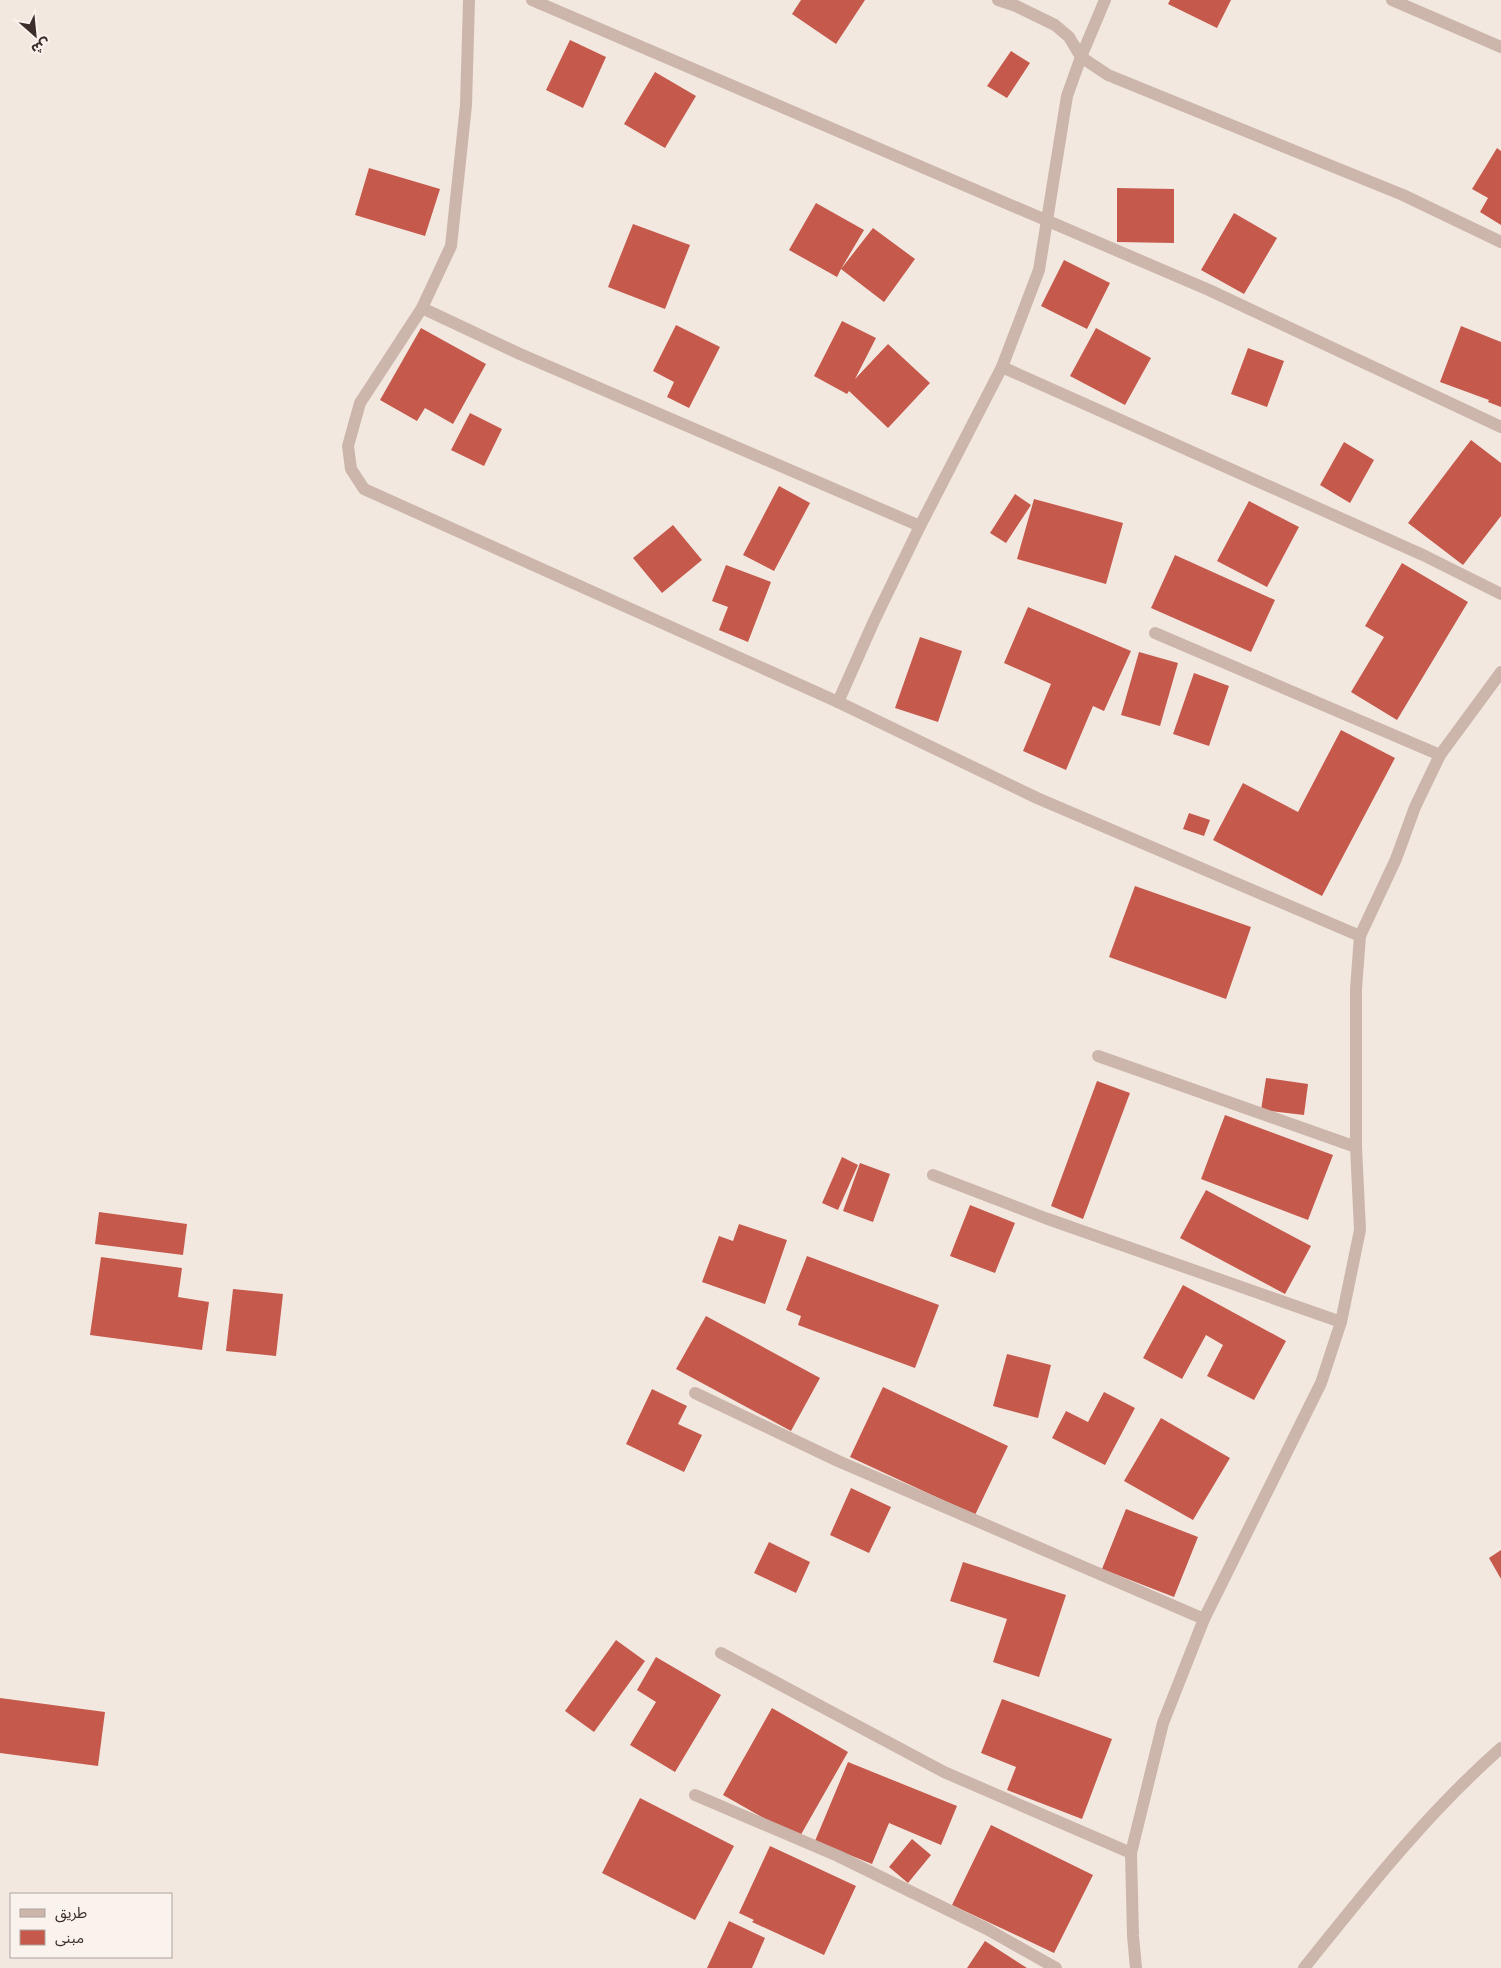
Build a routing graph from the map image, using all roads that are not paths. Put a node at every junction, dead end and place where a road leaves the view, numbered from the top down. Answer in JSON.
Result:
{"nodes":[{"id":1,"x":469,"y":0,"type":"edge"},
{"id":2,"x":532,"y":0,"type":"edge"},
{"id":3,"x":998,"y":0,"type":"edge"},
{"id":4,"x":1105,"y":0,"type":"edge"},
{"id":5,"x":1392,"y":0,"type":"edge"},
{"id":6,"x":1501,"y":46,"type":"edge"},
{"id":7,"x":1081,"y":57,"type":"junction"},
{"id":8,"x":1048,"y":220,"type":"junction"},
{"id":9,"x":1501,"y":242,"type":"edge"},
{"id":10,"x":422,"y":308,"type":"junction"},
{"id":11,"x":1002,"y":367,"type":"junction"},
{"id":12,"x":1501,"y":427,"type":"edge"},
{"id":13,"x":920,"y":526,"type":"junction"},
{"id":14,"x":1501,"y":594,"type":"edge"},
{"id":15,"x":1155,"y":634,"type":"dead end"},
{"id":16,"x":1501,"y":672,"type":"edge"},
{"id":17,"x":838,"y":702,"type":"junction"},
{"id":18,"x":1440,"y":755,"type":"junction"},
{"id":19,"x":1360,"y":936,"type":"junction"},
{"id":20,"x":1098,"y":1056,"type":"dead end"},
{"id":21,"x":1356,"y":1147,"type":"junction"},
{"id":22,"x":933,"y":1175,"type":"dead end"},
{"id":23,"x":1341,"y":1322,"type":"junction"},
{"id":24,"x":695,"y":1392,"type":"dead end"},
{"id":25,"x":1204,"y":1619,"type":"junction"},
{"id":26,"x":721,"y":1654,"type":"dead end"},
{"id":27,"x":1501,"y":1748,"type":"edge"},
{"id":28,"x":695,"y":1795,"type":"dead end"},
{"id":29,"x":1131,"y":1853,"type":"junction"},
{"id":30,"x":1056,"y":1968,"type":"edge"},
{"id":31,"x":1136,"y":1968,"type":"edge"},
{"id":32,"x":1304,"y":1968,"type":"edge"}],
"edges":[{"from":1,"to":10,"type":"street"},
{"from":2,"to":8,"type":"street"},
{"from":3,"to":7,"type":"street"},
{"from":4,"to":7,"type":"street"},
{"from":5,"to":6,"type":"street"},
{"from":7,"to":8,"type":"street"},
{"from":7,"to":9,"type":"street"},
{"from":8,"to":11,"type":"street"},
{"from":8,"to":12,"type":"street"},
{"from":10,"to":13,"type":"street"},
{"from":10,"to":17,"type":"street"},
{"from":11,"to":13,"type":"street"},
{"from":11,"to":14,"type":"street"},
{"from":13,"to":17,"type":"street"},
{"from":15,"to":18,"type":"street"},
{"from":16,"to":18,"type":"street"},
{"from":17,"to":19,"type":"street"},
{"from":18,"to":19,"type":"street"},
{"from":19,"to":21,"type":"street"},
{"from":20,"to":21,"type":"street"},
{"from":21,"to":23,"type":"street"},
{"from":22,"to":23,"type":"street"},
{"from":23,"to":25,"type":"street"},
{"from":24,"to":25,"type":"street"},
{"from":25,"to":29,"type":"street"},
{"from":26,"to":29,"type":"street"},
{"from":27,"to":32,"type":"street"},
{"from":28,"to":30,"type":"street"},
{"from":29,"to":31,"type":"street"}]}
